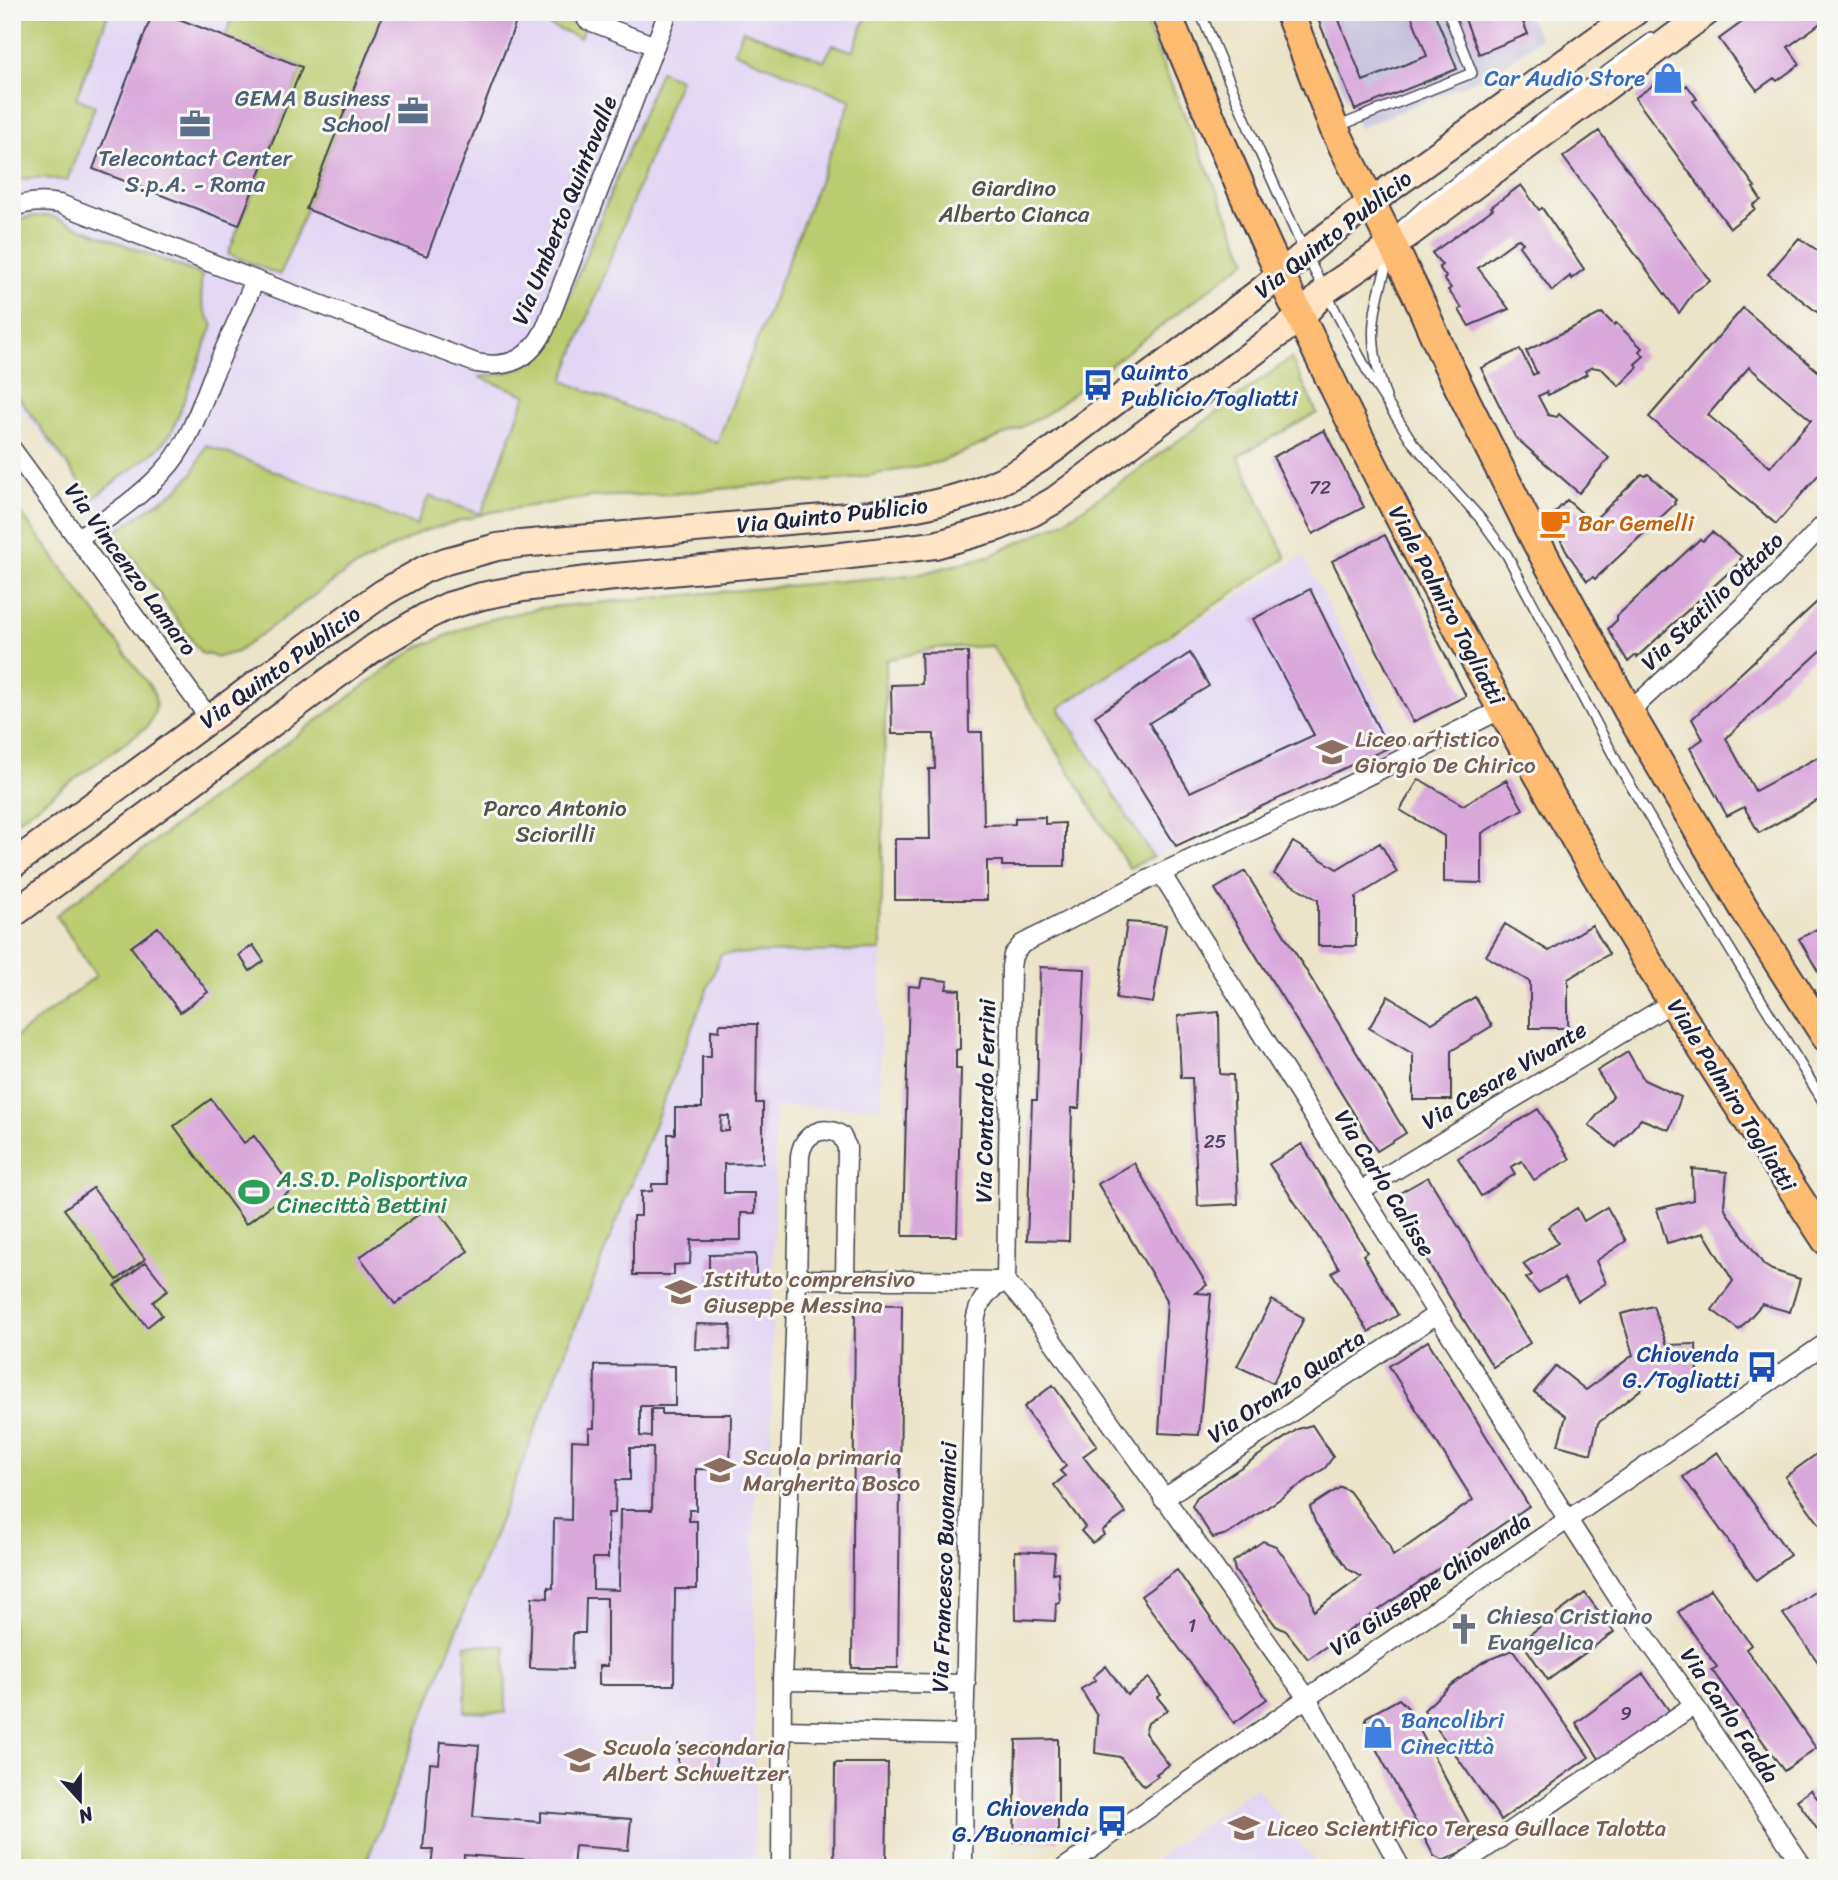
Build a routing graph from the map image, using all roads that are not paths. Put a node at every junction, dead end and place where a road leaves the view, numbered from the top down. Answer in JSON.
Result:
{"nodes":[{"id":1,"x":668,"y":12,"type":"edge"},
{"id":2,"x":1166,"y":12,"type":"edge"},
{"id":3,"x":1200,"y":12,"type":"edge"},
{"id":4,"x":1289,"y":12,"type":"edge"},
{"id":5,"x":1448,"y":12,"type":"edge"},
{"id":6,"x":1634,"y":12,"type":"edge"},
{"id":7,"x":1707,"y":12,"type":"edge"},
{"id":8,"x":587,"y":19,"type":"tunnel mouth"},
{"id":9,"x":1655,"y":34,"type":"dead end"},
{"id":10,"x":655,"y":46,"type":"junction"},
{"id":11,"x":1334,"y":128,"type":"junction"},
{"id":12,"x":1370,"y":204,"type":"junction"},
{"id":13,"x":12,"y":208,"type":"edge"},
{"id":14,"x":1392,"y":245,"type":"junction"},
{"id":15,"x":1306,"y":253,"type":"junction"},
{"id":16,"x":1280,"y":275,"type":"junction"},
{"id":17,"x":255,"y":280,"type":"junction"},
{"id":18,"x":1326,"y":290,"type":"junction"},
{"id":19,"x":1301,"y":317,"type":"junction"},
{"id":20,"x":1390,"y":408,"type":"junction"},
{"id":21,"x":12,"y":449,"type":"edge"},
{"id":22,"x":1823,"y":533,"type":"edge"},
{"id":23,"x":78,"y":538,"type":"junction"},
{"id":24,"x":1502,"y":709,"type":"junction"},
{"id":25,"x":1629,"y":712,"type":"junction"},
{"id":26,"x":209,"y":718,"type":"junction"},
{"id":27,"x":216,"y":765,"type":"junction"},
{"id":28,"x":12,"y":865,"type":"edge"},
{"id":29,"x":1161,"y":873,"type":"junction"},
{"id":30,"x":12,"y":915,"type":"edge"},
{"id":31,"x":1673,"y":1002,"type":"junction"},
{"id":32,"x":1826,"y":1037,"type":"edge"},
{"id":33,"x":1826,"y":1106,"type":"edge"},
{"id":34,"x":1362,"y":1191,"type":"junction"},
{"id":35,"x":1826,"y":1240,"type":"edge"},
{"id":36,"x":797,"y":1279,"type":"junction"},
{"id":37,"x":845,"y":1279,"type":"junction"},
{"id":38,"x":1006,"y":1281,"type":"junction"},
{"id":39,"x":1437,"y":1314,"type":"junction"},
{"id":40,"x":1826,"y":1343,"type":"edge"},
{"id":41,"x":1163,"y":1499,"type":"junction"},
{"id":42,"x":1568,"y":1519,"type":"junction"},
{"id":43,"x":782,"y":1681,"type":"junction"},
{"id":44,"x":966,"y":1685,"type":"junction"},
{"id":45,"x":1307,"y":1698,"type":"junction"},
{"id":46,"x":1694,"y":1705,"type":"junction"},
{"id":47,"x":782,"y":1730,"type":"junction"},
{"id":48,"x":964,"y":1734,"type":"junction"},
{"id":49,"x":781,"y":1868,"type":"edge"},
{"id":50,"x":963,"y":1868,"type":"edge"},
{"id":51,"x":1064,"y":1868,"type":"edge"},
{"id":52,"x":1401,"y":1868,"type":"edge"},
{"id":53,"x":1457,"y":1868,"type":"edge"},
{"id":54,"x":1804,"y":1868,"type":"edge"}],
"edges":[{"from":1,"to":10,"type":"street","name":"Via Umberto Quintavalle"},
{"from":2,"to":16,"type":"main road","name":"Viale Palmiro Togliatti"},
{"from":3,"to":15,"type":"lane"},
{"from":4,"to":11,"type":"main road"},
{"from":5,"to":11,"type":"lane"},
{"from":6,"to":12,"type":"street","name":"Via Quinto Publicio"},
{"from":7,"to":14,"type":"street","name":"Via Quinto Publicio"},
{"from":8,"to":10,"type":"street"},
{"from":9,"to":14,"type":"lane","name":"Via Quinto Publicio"},
{"from":10,"to":17,"type":"street","name":"Via Umberto Quintavalle"},
{"from":11,"to":12,"type":"main road"},
{"from":12,"to":14,"type":"main road"},
{"from":12,"to":15,"type":"street","name":"Via Quinto Publicio"},
{"from":13,"to":17,"type":"street","name":"Via Umberto Quintavalle"},
{"from":14,"to":18,"type":"street","name":"Via Quinto Publicio"},
{"from":14,"to":20,"type":"lane"},
{"from":14,"to":25,"type":"main road"},
{"from":15,"to":16,"type":"street","name":"Via Quinto Publicio"},
{"from":15,"to":18,"type":"lane"},
{"from":16,"to":19,"type":"main road","name":"Viale Palmiro Togliatti"},
{"from":16,"to":26,"type":"street","name":"Via Quinto Publicio"},
{"from":17,"to":23,"type":"street"},
{"from":18,"to":19,"type":"street","name":"Via Quinto Publicio"},
{"from":18,"to":20,"type":"lane"},
{"from":19,"to":24,"type":"main road","name":"Viale Palmiro Togliatti"},
{"from":19,"to":27,"type":"street","name":"Via Quinto Publicio"},
{"from":20,"to":33,"type":"lane"},
{"from":21,"to":23,"type":"street","name":"Via Vincenzo Lamaro"},
{"from":22,"to":25,"type":"street","name":"Via Statilio Ottato"},
{"from":23,"to":26,"type":"street","name":"Via Vincenzo Lamaro"},
{"from":24,"to":29,"type":"street","name":"Via Contardo Ferrini"},
{"from":24,"to":31,"type":"main road","name":"Viale Palmiro Togliatti"},
{"from":25,"to":32,"type":"main road"},
{"from":26,"to":27,"type":"street"},
{"from":26,"to":28,"type":"street","name":"Via Quinto Publicio"},
{"from":27,"to":30,"type":"street","name":"Via Quinto Publicio"},
{"from":29,"to":34,"type":"street","name":"Via Carlo Calisse"},
{"from":29,"to":38,"type":"street","name":"Via Contardo Ferrini"},
{"from":31,"to":34,"type":"street","name":"Via Cesare Vivante"},
{"from":31,"to":35,"type":"main road","name":"Viale Palmiro Togliatti"},
{"from":34,"to":39,"type":"street","name":"Via Carlo Calisse"},
{"from":36,"to":37,"type":"street"},
{"from":36,"to":37,"type":"street"},
{"from":36,"to":43,"type":"street"},
{"from":37,"to":38,"type":"street"},
{"from":38,"to":41,"type":"street"},
{"from":38,"to":44,"type":"street","name":"Via Francesco Buonamici"},
{"from":39,"to":41,"type":"street","name":"Via Oronzo Quarta"},
{"from":39,"to":42,"type":"street","name":"Via Carlo Calisse"},
{"from":40,"to":42,"type":"street","name":"Via Giuseppe Chiovenda"},
{"from":41,"to":45,"type":"street"},
{"from":42,"to":45,"type":"street","name":"Via Giuseppe Chiovenda"},
{"from":42,"to":46,"type":"street","name":"Via Carlo Fadda"},
{"from":43,"to":44,"type":"street"},
{"from":43,"to":47,"type":"street"},
{"from":44,"to":48,"type":"street","name":"Via Francesco Buonamici"},
{"from":45,"to":51,"type":"street","name":"Via Giuseppe Chiovenda"},
{"from":45,"to":52,"type":"street"},
{"from":46,"to":53,"type":"street"},
{"from":46,"to":54,"type":"street","name":"Via Carlo Fadda"},
{"from":47,"to":48,"type":"street"},
{"from":47,"to":49,"type":"street"},
{"from":48,"to":50,"type":"street","name":"Via Francesco Buonamici"}]}
